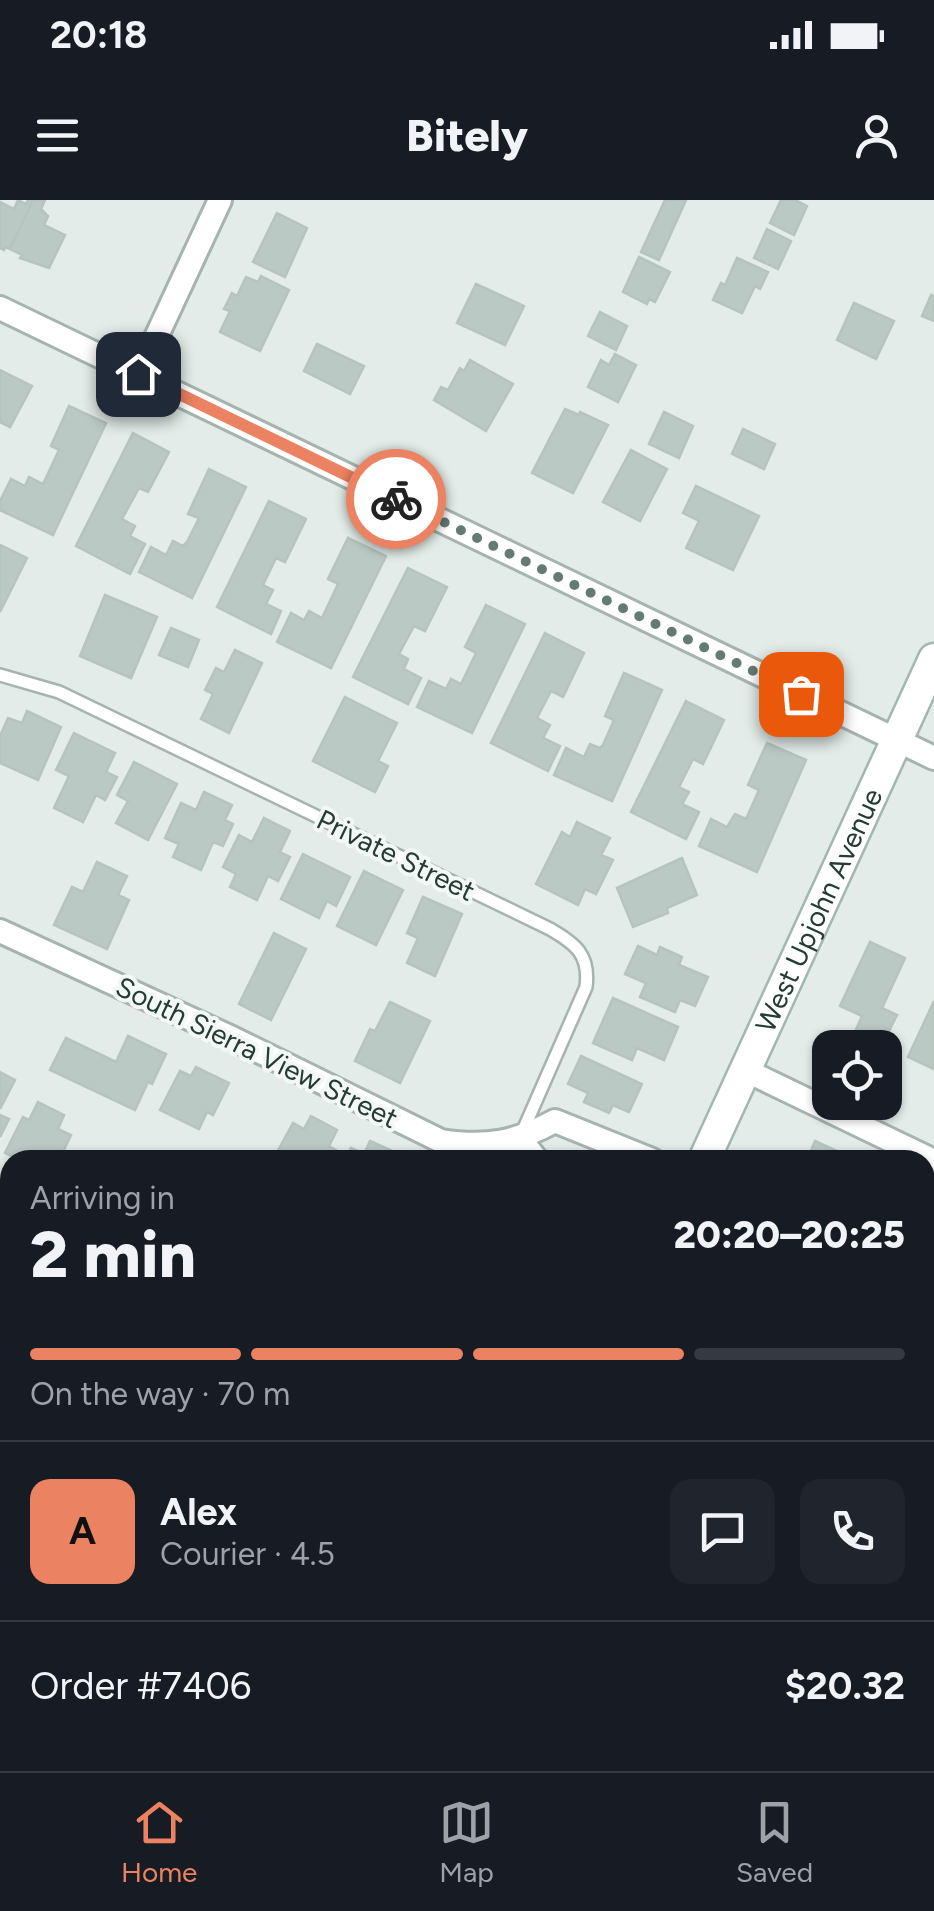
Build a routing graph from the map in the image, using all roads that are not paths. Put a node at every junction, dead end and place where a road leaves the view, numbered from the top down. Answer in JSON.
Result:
{"nodes":[{"id":1,"x":220,"y":200,"type":"edge"},
{"id":2,"x":0,"y":308,"type":"edge"},
{"id":3,"x":138,"y":374,"type":"junction"},
{"id":4,"x":934,"y":658,"type":"edge"},
{"id":5,"x":0,"y":676,"type":"edge"},
{"id":6,"x":896,"y":740,"type":"junction"},
{"id":7,"x":934,"y":758,"type":"edge"},
{"id":8,"x":0,"y":931,"type":"edge"},
{"id":9,"x":745,"y":1070,"type":"junction"},
{"id":10,"x":515,"y":1150,"type":"edge"},
{"id":11,"x":626,"y":1150,"type":"edge"},
{"id":12,"x":709,"y":1150,"type":"edge"},
{"id":13,"x":911,"y":1150,"type":"edge"}],
"edges":[{"from":1,"to":3,"type":"street"},
{"from":2,"to":3,"type":"street"},
{"from":3,"to":6,"type":"street"},
{"from":4,"to":6,"type":"main road","name":"West Upjohn Avenue"},
{"from":5,"to":10,"type":"lane","name":"Private Street"},
{"from":6,"to":7,"type":"street"},
{"from":6,"to":9,"type":"main road","name":"West Upjohn Avenue"},
{"from":8,"to":10,"type":"street","name":"South Sierra View Street"},
{"from":9,"to":12,"type":"main road","name":"West Upjohn Avenue"},
{"from":9,"to":13,"type":"street"},
{"from":10,"to":11,"type":"street","name":"South Sierra View Street"}]}
